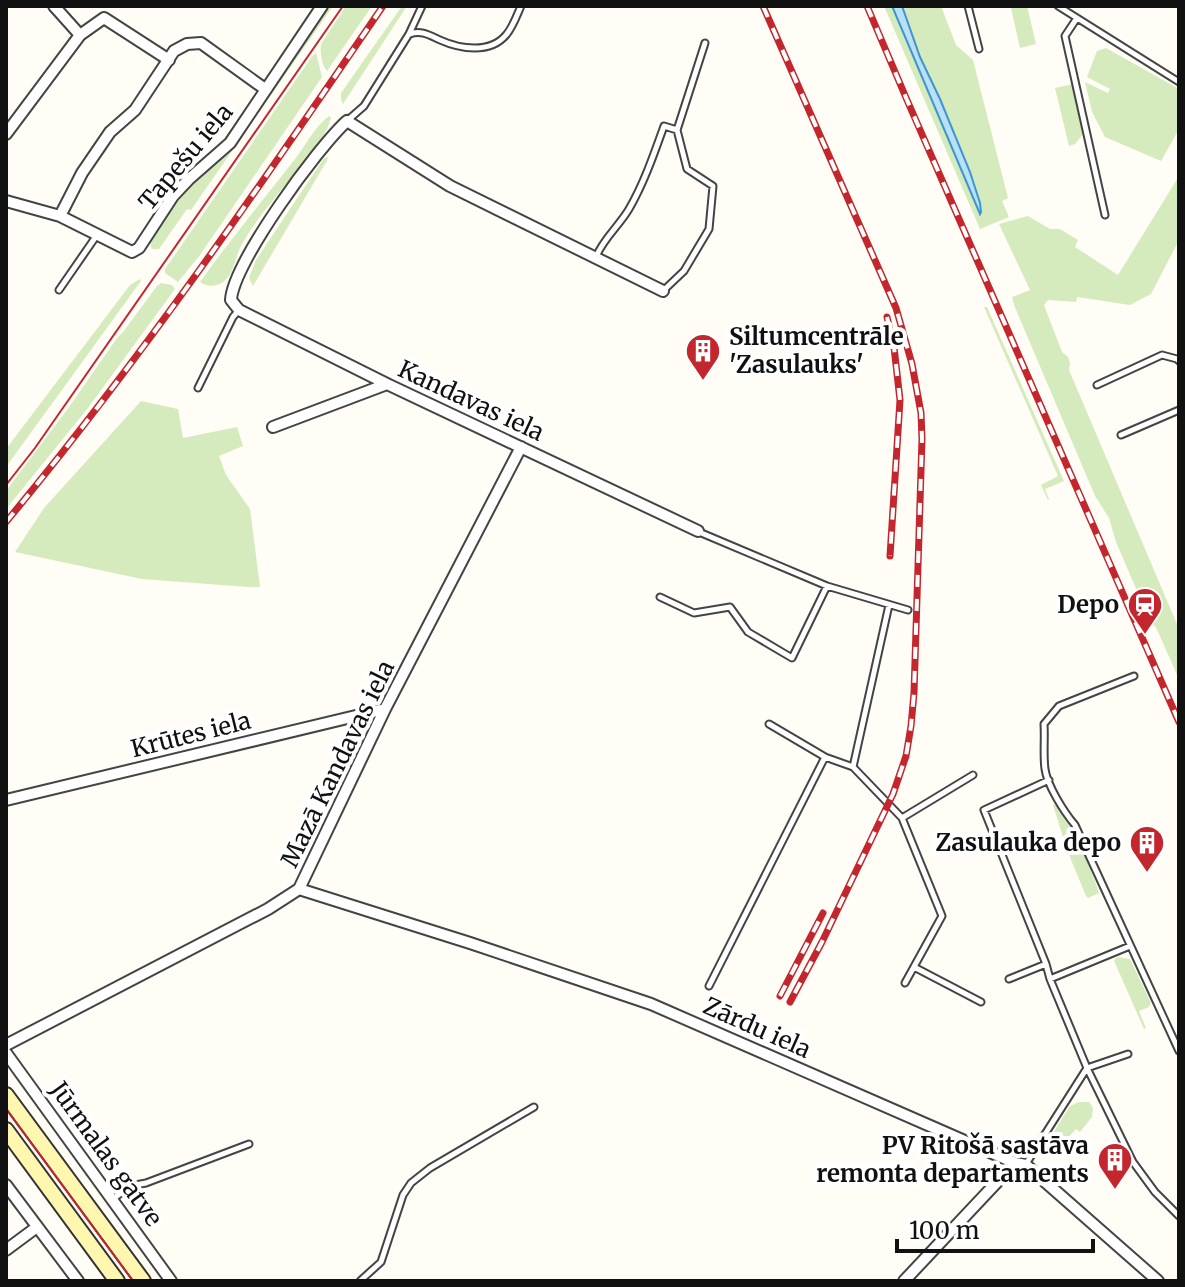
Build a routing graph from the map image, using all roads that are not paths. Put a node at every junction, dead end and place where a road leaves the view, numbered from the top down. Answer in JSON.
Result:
{"nodes":[{"id":1,"x":54,"y":6,"type":"edge"},
{"id":2,"x":304,"y":6,"type":"edge"},
{"id":3,"x":422,"y":6,"type":"edge"},
{"id":4,"x":521,"y":6,"type":"edge"},
{"id":5,"x":968,"y":6,"type":"edge"},
{"id":6,"x":1058,"y":6,"type":"edge"},
{"id":7,"x":319,"y":10,"type":"edge"},
{"id":8,"x":1077,"y":18,"type":"junction"},
{"id":9,"x":409,"y":34,"type":"junction"},
{"id":10,"x":80,"y":35,"type":"junction"},
{"id":11,"x":705,"y":43,"type":"dead end"},
{"id":12,"x":979,"y":49,"type":"dead end"},
{"id":13,"x":169,"y":60,"type":"junction"},
{"id":14,"x":1179,"y":82,"type":"edge"},
{"id":15,"x":265,"y":89,"type":"junction"},
{"id":16,"x":347,"y":121,"type":"junction"},
{"id":17,"x":677,"y":130,"type":"junction"},
{"id":18,"x":6,"y":134,"type":"edge"},
{"id":19,"x":7,"y":204,"type":"edge"},
{"id":20,"x":1105,"y":215,"type":"dead end"},
{"id":21,"x":60,"y":216,"type":"junction"},
{"id":22,"x":98,"y":234,"type":"junction"},
{"id":23,"x":596,"y":258,"type":"junction"},
{"id":24,"x":59,"y":290,"type":"dead end"},
{"id":25,"x":663,"y":291,"type":"joint"},
{"id":26,"x":239,"y":310,"type":"junction"},
{"id":27,"x":1179,"y":361,"type":"edge"},
{"id":28,"x":387,"y":384,"type":"junction"},
{"id":29,"x":1097,"y":385,"type":"dead end"},
{"id":30,"x":198,"y":388,"type":"dead end"},
{"id":31,"x":1179,"y":410,"type":"edge"},
{"id":32,"x":273,"y":427,"type":"dead end"},
{"id":33,"x":1121,"y":435,"type":"dead end"},
{"id":34,"x":521,"y":447,"type":"junction"},
{"id":35,"x":698,"y":531,"type":"joint"},
{"id":36,"x":827,"y":586,"type":"junction"},
{"id":37,"x":660,"y":597,"type":"dead end"},
{"id":38,"x":889,"y":605,"type":"junction"},
{"id":39,"x":908,"y":610,"type":"dead end"},
{"id":40,"x":1134,"y":676,"type":"dead end"},
{"id":41,"x":385,"y":709,"type":"junction"},
{"id":42,"x":769,"y":724,"type":"dead end"},
{"id":43,"x":825,"y":757,"type":"junction"},
{"id":44,"x":853,"y":767,"type":"junction"},
{"id":45,"x":973,"y":775,"type":"dead end"},
{"id":46,"x":1049,"y":780,"type":"junction"},
{"id":47,"x":6,"y":800,"type":"edge"},
{"id":48,"x":902,"y":818,"type":"junction"},
{"id":49,"x":299,"y":889,"type":"junction"},
{"id":50,"x":1130,"y":946,"type":"junction"},
{"id":51,"x":1046,"y":964,"type":"junction"},
{"id":52,"x":914,"y":967,"type":"junction"},
{"id":53,"x":1009,"y":979,"type":"dead end"},
{"id":54,"x":1050,"y":979,"type":"junction"},
{"id":55,"x":905,"y":983,"type":"dead end"},
{"id":56,"x":709,"y":986,"type":"dead end"},
{"id":57,"x":981,"y":1002,"type":"dead end"},
{"id":58,"x":6,"y":1045,"type":"edge"},
{"id":59,"x":1179,"y":1051,"type":"edge"},
{"id":60,"x":6,"y":1053,"type":"edge"},
{"id":61,"x":1128,"y":1054,"type":"dead end"},
{"id":62,"x":1087,"y":1068,"type":"junction"},
{"id":63,"x":6,"y":1095,"type":"edge"},
{"id":64,"x":534,"y":1107,"type":"dead end"},
{"id":65,"x":6,"y":1130,"type":"edge"},
{"id":66,"x":249,"y":1144,"type":"dead end"},
{"id":67,"x":1021,"y":1164,"type":"junction"},
{"id":68,"x":6,"y":1185,"type":"edge"},
{"id":69,"x":111,"y":1200,"type":"junction"},
{"id":70,"x":1179,"y":1216,"type":"edge"},
{"id":71,"x":37,"y":1227,"type":"junction"},
{"id":72,"x":6,"y":1250,"type":"edge"},
{"id":73,"x":78,"y":1281,"type":"edge"},
{"id":74,"x":117,"y":1281,"type":"edge"},
{"id":75,"x":143,"y":1281,"type":"edge"},
{"id":76,"x":171,"y":1281,"type":"edge"},
{"id":77,"x":360,"y":1281,"type":"edge"},
{"id":78,"x":904,"y":1281,"type":"edge"},
{"id":79,"x":1158,"y":1281,"type":"edge"}],
"edges":[{"from":1,"to":10,"type":"street"},
{"from":2,"to":7,"type":"street"},
{"from":3,"to":9,"type":"lane"},
{"from":4,"to":9,"type":"lane"},
{"from":5,"to":12,"type":"lane"},
{"from":6,"to":8,"type":"lane"},
{"from":7,"to":15,"type":"street","name":"Tapešu iela"},
{"from":8,"to":14,"type":"lane"},
{"from":8,"to":20,"type":"lane"},
{"from":9,"to":16,"type":"lane"},
{"from":10,"to":13,"type":"street"},
{"from":10,"to":18,"type":"street"},
{"from":11,"to":17,"type":"lane"},
{"from":13,"to":15,"type":"street"},
{"from":13,"to":21,"type":"street"},
{"from":15,"to":22,"type":"street","name":"Tapešu iela"},
{"from":16,"to":23,"type":"street"},
{"from":16,"to":26,"type":"street","name":"Kandavas iela"},
{"from":17,"to":23,"type":"lane"},
{"from":17,"to":25,"type":"lane"},
{"from":19,"to":21,"type":"street"},
{"from":21,"to":22,"type":"street"},
{"from":22,"to":24,"type":"lane"},
{"from":23,"to":25,"type":"street"},
{"from":26,"to":28,"type":"street","name":"Kandavas iela"},
{"from":26,"to":30,"type":"lane"},
{"from":27,"to":29,"type":"lane"},
{"from":28,"to":32,"type":"street"},
{"from":28,"to":34,"type":"street","name":"Kandavas iela"},
{"from":31,"to":33,"type":"lane"},
{"from":34,"to":35,"type":"street","name":"Kandavas iela"},
{"from":34,"to":41,"type":"street","name":"Mazā Kandavas iela"},
{"from":35,"to":36,"type":"lane"},
{"from":36,"to":37,"type":"lane"},
{"from":36,"to":38,"type":"lane"},
{"from":38,"to":39,"type":"lane"},
{"from":38,"to":44,"type":"lane"},
{"from":40,"to":46,"type":"lane"},
{"from":41,"to":47,"type":"street","name":"Krūtes iela"},
{"from":41,"to":49,"type":"street","name":"Mazā Kandavas iela"},
{"from":42,"to":43,"type":"lane"},
{"from":43,"to":44,"type":"lane"},
{"from":43,"to":56,"type":"lane"},
{"from":44,"to":48,"type":"lane"},
{"from":45,"to":48,"type":"lane"},
{"from":46,"to":50,"type":"lane"},
{"from":46,"to":51,"type":"lane"},
{"from":48,"to":52,"type":"lane"},
{"from":49,"to":58,"type":"street","name":"Mazā Kandavas iela"},
{"from":49,"to":67,"type":"street","name":"Zārdu iela"},
{"from":50,"to":54,"type":"lane"},
{"from":50,"to":59,"type":"lane"},
{"from":51,"to":53,"type":"lane"},
{"from":51,"to":54,"type":"lane"},
{"from":52,"to":55,"type":"lane"},
{"from":52,"to":57,"type":"lane"},
{"from":54,"to":62,"type":"lane"},
{"from":60,"to":69,"type":"street","name":"Jūrmalas gatve"},
{"from":61,"to":62,"type":"lane"},
{"from":62,"to":67,"type":"lane"},
{"from":62,"to":70,"type":"lane"},
{"from":63,"to":75,"type":"main road","name":"Jūrmalas gatve"},
{"from":64,"to":77,"type":"lane"},
{"from":65,"to":74,"type":"main road"},
{"from":66,"to":69,"type":"lane"},
{"from":67,"to":78,"type":"street"},
{"from":67,"to":79,"type":"street","name":"Zārdu iela"},
{"from":68,"to":71,"type":"street"},
{"from":69,"to":76,"type":"street","name":"Jūrmalas gatve"},
{"from":71,"to":72,"type":"street"},
{"from":71,"to":73,"type":"street"}]}
